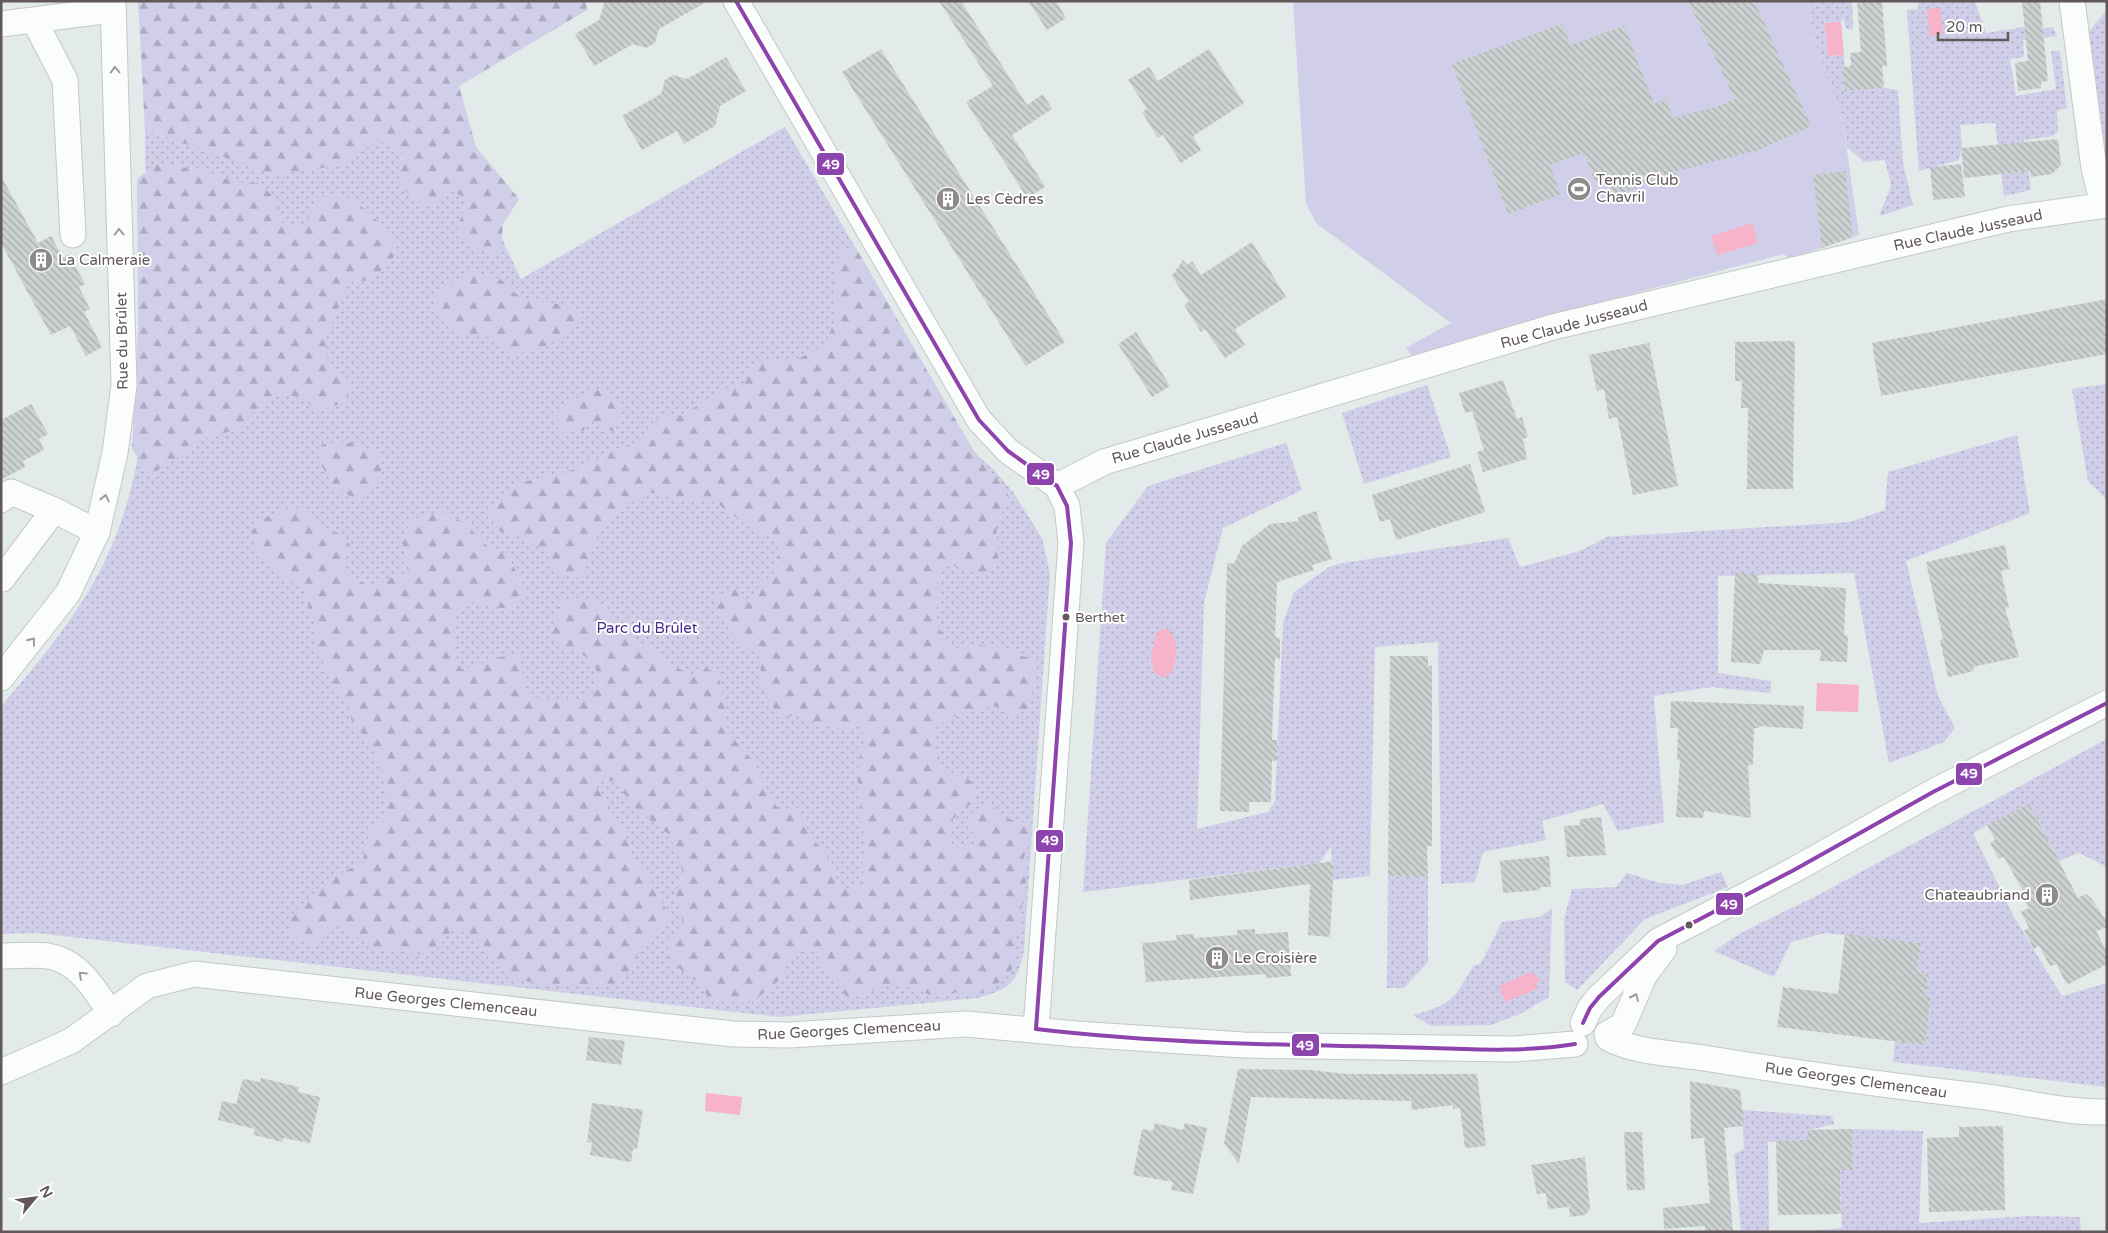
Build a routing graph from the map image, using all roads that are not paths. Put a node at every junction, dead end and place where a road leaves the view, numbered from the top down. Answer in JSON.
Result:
{"nodes":[{"id":1,"x":736,"y":1,"type":"edge"},
{"id":2,"x":2072,"y":1,"type":"edge"},
{"id":3,"x":113,"y":6,"type":"edge"},
{"id":4,"x":34,"y":20,"type":"junction"},
{"id":5,"x":1,"y":24,"type":"edge"},
{"id":6,"x":2105,"y":205,"type":"edge"},
{"id":7,"x":73,"y":235,"type":"dead end"},
{"id":8,"x":1058,"y":486,"type":"junction"},
{"id":9,"x":1,"y":500,"type":"edge"},
{"id":10,"x":54,"y":510,"type":"junction"},
{"id":11,"x":97,"y":532,"type":"junction"},
{"id":12,"x":2,"y":579,"type":"edge"},
{"id":13,"x":1,"y":678,"type":"edge"},
{"id":14,"x":2107,"y":703,"type":"edge"},
{"id":15,"x":1685,"y":928,"type":"junction"},
{"id":16,"x":1,"y":956,"type":"edge"},
{"id":17,"x":111,"y":1014,"type":"junction"},
{"id":18,"x":1036,"y":1029,"type":"junction"},
{"id":19,"x":1579,"y":1033,"type":"junction"},
{"id":20,"x":1607,"y":1036,"type":"junction"},
{"id":21,"x":1,"y":1072,"type":"edge"},
{"id":22,"x":2107,"y":1112,"type":"edge"}],
"edges":[{"from":1,"to":8,"type":"street"},
{"from":2,"to":6,"type":"street"},
{"from":3,"to":4,"type":"street"},
{"from":11,"to":3,"type":"street","name":"Rue du Brûlet","one_way":true},
{"from":4,"to":5,"type":"street"},
{"from":4,"to":7,"type":"street"},
{"from":6,"to":8,"type":"street","name":"Rue Claude Jusseaud"},
{"from":8,"to":18,"type":"street"},
{"from":9,"to":10,"type":"street"},
{"from":10,"to":11,"type":"street"},
{"from":10,"to":12,"type":"street"},
{"from":13,"to":11,"type":"street","name":"Rue du Brûlet","one_way":true},
{"from":14,"to":15,"type":"street"},
{"from":15,"to":19,"type":"street"},
{"from":20,"to":15,"type":"street","one_way":true},
{"from":17,"to":16,"type":"street","one_way":true},
{"from":17,"to":18,"type":"street","name":"Rue Georges Clemenceau"},
{"from":17,"to":21,"type":"street","name":"Rue Georges Clemenceau"},
{"from":18,"to":19,"type":"street","name":"Rue Georges Clemenceau"},
{"from":19,"to":20,"type":"street"},
{"from":20,"to":22,"type":"street","name":"Rue Georges Clemenceau"}]}
